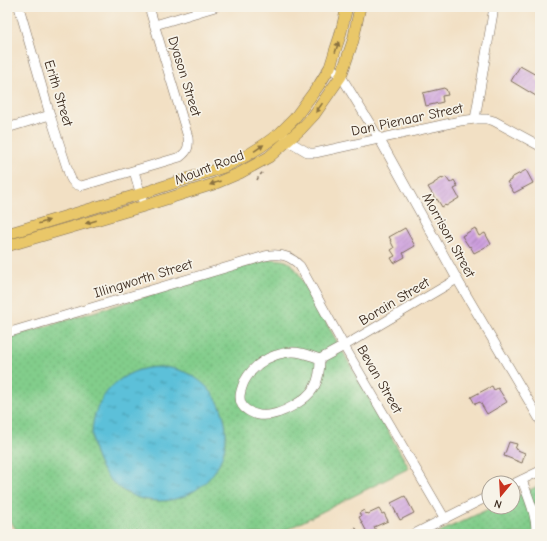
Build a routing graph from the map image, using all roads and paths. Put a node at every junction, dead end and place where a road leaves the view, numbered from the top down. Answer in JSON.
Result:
{"nodes":[{"id":1,"x":18,"y":7,"type":"edge"},
{"id":2,"x":149,"y":7,"type":"edge"},
{"id":3,"x":215,"y":7,"type":"edge"},
{"id":4,"x":347,"y":7,"type":"edge"},
{"id":5,"x":360,"y":7,"type":"edge"},
{"id":6,"x":494,"y":7,"type":"edge"},
{"id":7,"x":155,"y":26,"type":"junction"},
{"id":8,"x":330,"y":67,"type":"junction"},
{"id":9,"x":341,"y":76,"type":"junction"},
{"id":10,"x":50,"y":115,"type":"junction"},
{"id":11,"x":475,"y":119,"type":"junction"},
{"id":12,"x":7,"y":128,"type":"edge"},
{"id":13,"x":280,"y":133,"type":"junction"},
{"id":14,"x":380,"y":140,"type":"junction"},
{"id":15,"x":288,"y":141,"type":"junction"},
{"id":16,"x":539,"y":147,"type":"edge"},
{"id":17,"x":134,"y":170,"type":"junction"},
{"id":18,"x":140,"y":194,"type":"junction"},
{"id":19,"x":144,"y":206,"type":"junction"},
{"id":20,"x":7,"y":234,"type":"edge"},
{"id":21,"x":7,"y":246,"type":"edge"},
{"id":22,"x":288,"y":256,"type":"joint"},
{"id":23,"x":457,"y":279,"type":"junction"},
{"id":24,"x":7,"y":333,"type":"edge"},
{"id":25,"x":344,"y":346,"type":"junction"},
{"id":26,"x":320,"y":359,"type":"junction"},
{"id":27,"x":540,"y":420,"type":"edge"},
{"id":28,"x":540,"y":471,"type":"edge"},
{"id":29,"x":522,"y":480,"type":"joint"},
{"id":30,"x":481,"y":500,"type":"edge"},
{"id":31,"x":445,"y":519,"type":"junction"},
{"id":32,"x":414,"y":534,"type":"edge"},
{"id":33,"x":536,"y":534,"type":"edge"}],
"edges":[{"from":1,"to":10,"type":"street","name":"Erith Street"},
{"from":2,"to":7,"type":"street","name":"Dyason Street"},
{"from":3,"to":7,"type":"street"},
{"from":8,"to":4,"type":"main road","name":"Mount Road","one_way":true},
{"from":5,"to":9,"type":"main road","name":"Mount Road"},
{"from":6,"to":11,"type":"street"},
{"from":7,"to":17,"type":"street","name":"Dyason Street"},
{"from":8,"to":9,"type":"street","name":"Morrison Street"},
{"from":8,"to":13,"type":"main road","name":"Mount Road"},
{"from":9,"to":14,"type":"street","name":"Morrison Street"},
{"from":9,"to":15,"type":"main road","name":"Mount Road","one_way":true},
{"from":10,"to":12,"type":"street"},
{"from":10,"to":17,"type":"street","name":"Erith Street"},
{"from":11,"to":14,"type":"street","name":"Dan Pienaar Street"},
{"from":11,"to":16,"type":"street","name":"Dan Pienaar Street"},
{"from":13,"to":15,"type":"street","name":"Dan Pienaar Street"},
{"from":18,"to":13,"type":"main road","name":"Mount Road","one_way":true},
{"from":14,"to":15,"type":"street","name":"Dan Pienaar Street"},
{"from":14,"to":23,"type":"street","name":"Morrison Street"},
{"from":15,"to":19,"type":"main road","name":"Mount Road","one_way":true},
{"from":17,"to":18,"type":"street"},
{"from":18,"to":19,"type":"street"},
{"from":20,"to":18,"type":"main road","name":"Mount Road","one_way":true},
{"from":19,"to":21,"type":"main road","name":"Mount Road","one_way":true},
{"from":22,"to":24,"type":"street","name":"Illingworth Street"},
{"from":22,"to":25,"type":"street","name":"Bevan Street"},
{"from":23,"to":25,"type":"street","name":"Borain Street"},
{"from":23,"to":27,"type":"street","name":"Morrison Street"},
{"from":25,"to":26,"type":"street","name":"Borain Street"},
{"from":25,"to":31,"type":"street","name":"Bevan Street"},
{"from":26,"to":26,"type":"street"},
{"from":28,"to":29,"type":"street"},
{"from":29,"to":33,"type":"street"},
{"from":30,"to":31,"type":"street"},
{"from":31,"to":32,"type":"street"}]}
